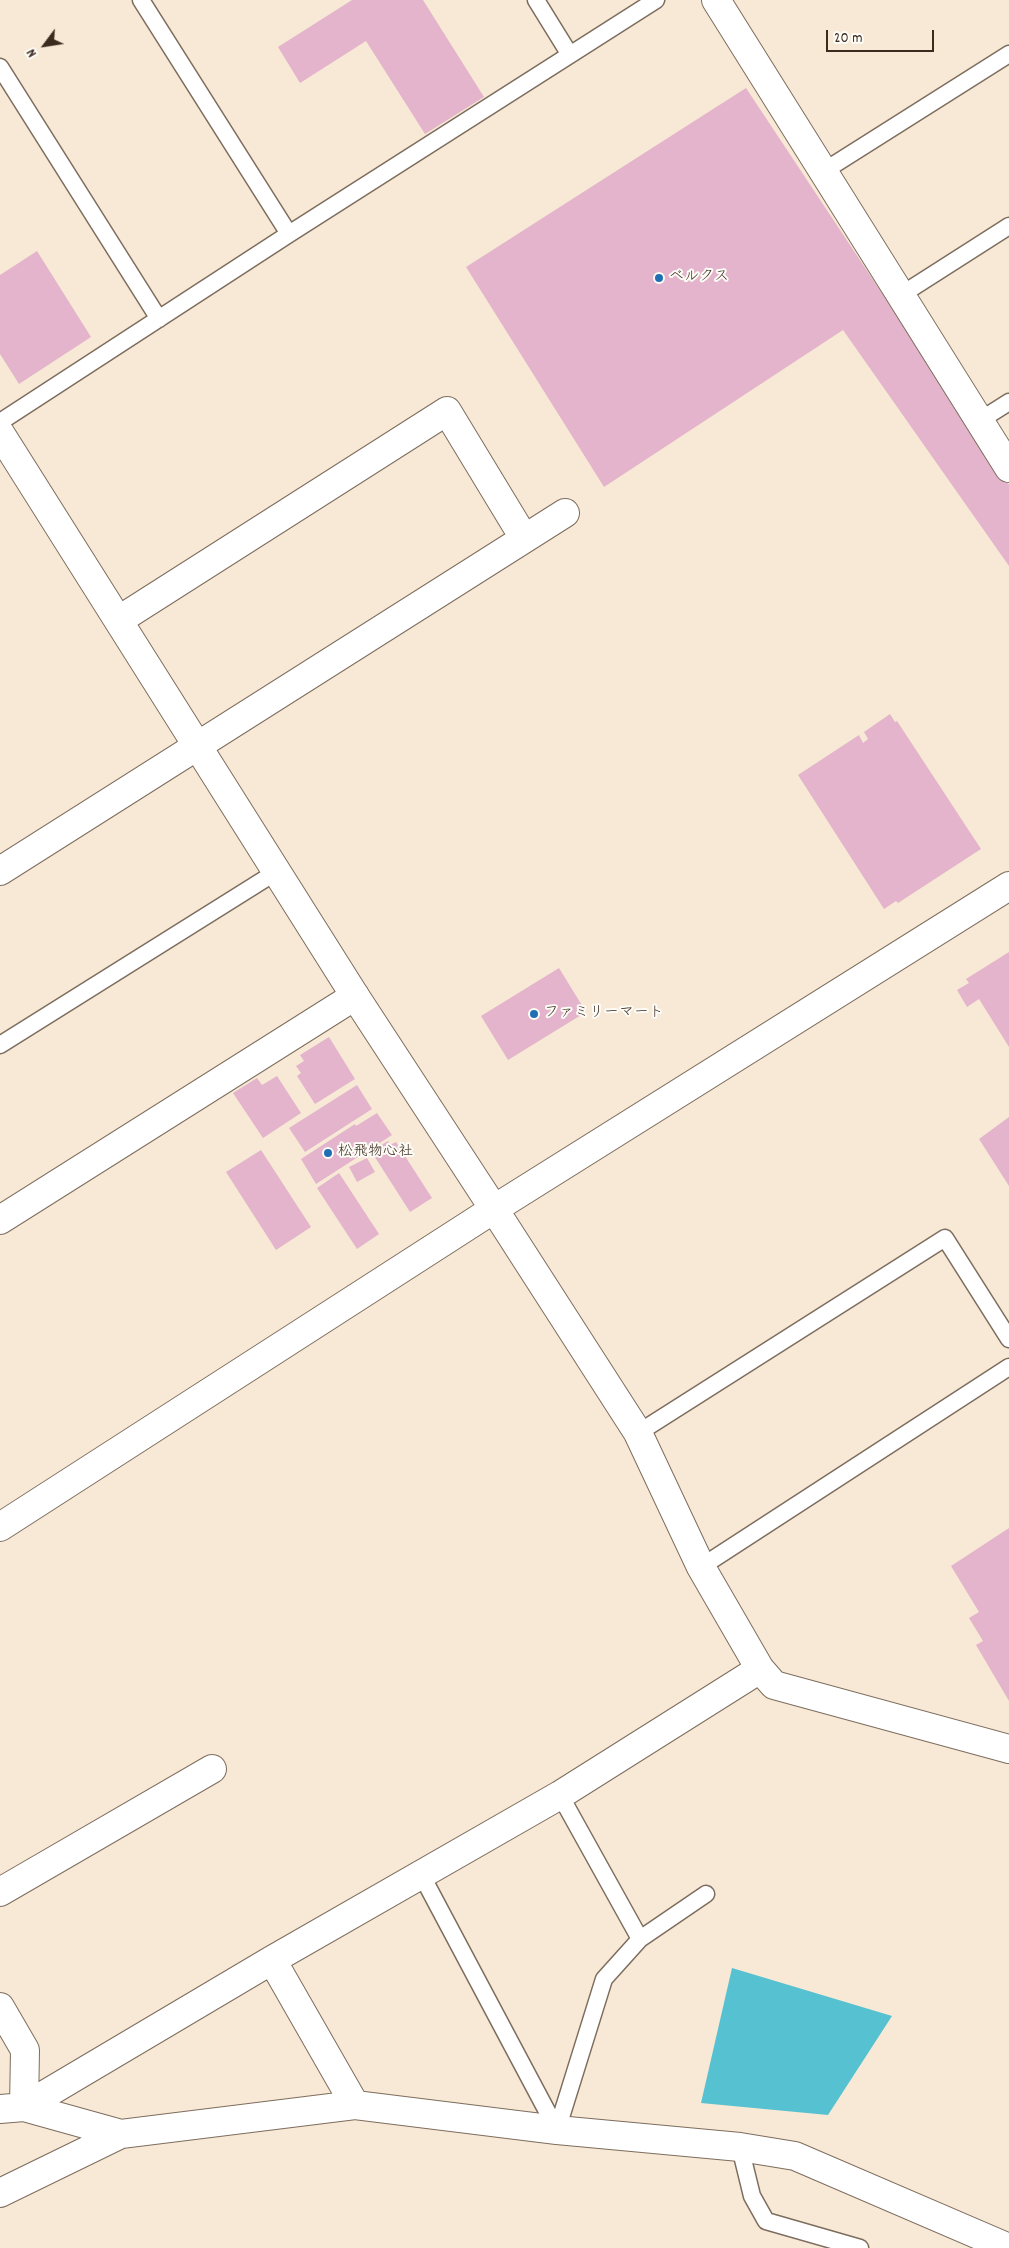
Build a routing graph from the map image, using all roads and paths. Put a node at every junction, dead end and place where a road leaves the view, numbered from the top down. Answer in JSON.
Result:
{"nodes":[{"id":1,"x":141,"y":0,"type":"edge"},
{"id":2,"x":536,"y":0,"type":"edge"},
{"id":3,"x":656,"y":0,"type":"edge"},
{"id":4,"x":716,"y":0,"type":"edge"},
{"id":5,"x":1009,"y":54,"type":"edge"},
{"id":6,"x":570,"y":55,"type":"junction"},
{"id":7,"x":0,"y":67,"type":"edge"},
{"id":8,"x":824,"y":171,"type":"junction"},
{"id":9,"x":1009,"y":226,"type":"edge"},
{"id":10,"x":289,"y":234,"type":"junction"},
{"id":11,"x":901,"y":295,"type":"junction"},
{"id":12,"x":159,"y":319,"type":"junction"},
{"id":13,"x":1009,"y":402,"type":"edge"},
{"id":14,"x":980,"y":421,"type":"junction"},
{"id":15,"x":0,"y":422,"type":"edge"},
{"id":16,"x":0,"y":433,"type":"edge"},
{"id":17,"x":1009,"y":468,"type":"edge"},
{"id":18,"x":565,"y":513,"type":"dead end"},
{"id":19,"x":524,"y":538,"type":"junction"},
{"id":20,"x":119,"y":620,"type":"junction"},
{"id":21,"x":197,"y":746,"type":"junction"},
{"id":22,"x":0,"y":871,"type":"edge"},
{"id":23,"x":276,"y":872,"type":"junction"},
{"id":24,"x":1009,"y":886,"type":"edge"},
{"id":25,"x":355,"y":996,"type":"junction"},
{"id":26,"x":0,"y":1045,"type":"edge"},
{"id":27,"x":494,"y":1209,"type":"junction"},
{"id":28,"x":0,"y":1220,"type":"edge"},
{"id":29,"x":1009,"y":1339,"type":"edge"},
{"id":30,"x":1009,"y":1367,"type":"edge"},
{"id":31,"x":638,"y":1433,"type":"junction"},
{"id":32,"x":0,"y":1527,"type":"edge"},
{"id":33,"x":701,"y":1567,"type":"junction"},
{"id":34,"x":760,"y":1669,"type":"junction"},
{"id":35,"x":1009,"y":1749,"type":"edge"},
{"id":36,"x":212,"y":1769,"type":"dead end"},
{"id":37,"x":560,"y":1795,"type":"junction"},
{"id":38,"x":421,"y":1874,"type":"junction"},
{"id":39,"x":0,"y":1892,"type":"edge"},
{"id":40,"x":706,"y":1894,"type":"dead end"},
{"id":41,"x":640,"y":1939,"type":"junction"},
{"id":42,"x":272,"y":1960,"type":"junction"},
{"id":43,"x":0,"y":2007,"type":"edge"},
{"id":44,"x":356,"y":2105,"type":"junction"},
{"id":45,"x":12,"y":2108,"type":"edge"},
{"id":46,"x":558,"y":2130,"type":"junction"},
{"id":47,"x":121,"y":2134,"type":"junction"},
{"id":48,"x":740,"y":2147,"type":"junction"},
{"id":49,"x":0,"y":2193,"type":"edge"},
{"id":50,"x":860,"y":2248,"type":"edge"},
{"id":51,"x":1009,"y":2248,"type":"edge"}],
"edges":[{"from":1,"to":10,"type":"lane"},
{"from":2,"to":6,"type":"lane"},
{"from":3,"to":6,"type":"lane"},
{"from":4,"to":8,"type":"street"},
{"from":5,"to":8,"type":"lane"},
{"from":6,"to":10,"type":"lane"},
{"from":7,"to":12,"type":"lane"},
{"from":8,"to":11,"type":"street"},
{"from":9,"to":11,"type":"lane"},
{"from":10,"to":12,"type":"lane"},
{"from":11,"to":14,"type":"street"},
{"from":12,"to":15,"type":"lane"},
{"from":13,"to":14,"type":"lane"},
{"from":14,"to":17,"type":"street"},
{"from":16,"to":20,"type":"street"},
{"from":18,"to":19,"type":"street"},
{"from":19,"to":20,"type":"street"},
{"from":19,"to":21,"type":"street"},
{"from":20,"to":21,"type":"street"},
{"from":21,"to":22,"type":"street"},
{"from":21,"to":23,"type":"street"},
{"from":23,"to":25,"type":"street"},
{"from":23,"to":26,"type":"lane"},
{"from":24,"to":27,"type":"street"},
{"from":25,"to":27,"type":"street"},
{"from":25,"to":28,"type":"street"},
{"from":27,"to":31,"type":"street"},
{"from":27,"to":32,"type":"street"},
{"from":29,"to":31,"type":"lane"},
{"from":30,"to":33,"type":"lane"},
{"from":31,"to":33,"type":"street"},
{"from":33,"to":34,"type":"street"},
{"from":34,"to":35,"type":"street"},
{"from":34,"to":37,"type":"street"},
{"from":36,"to":39,"type":"street"},
{"from":37,"to":38,"type":"street"},
{"from":37,"to":41,"type":"lane"},
{"from":38,"to":42,"type":"street"},
{"from":38,"to":46,"type":"lane"},
{"from":40,"to":41,"type":"lane"},
{"from":41,"to":46,"type":"lane"},
{"from":42,"to":44,"type":"street"},
{"from":42,"to":45,"type":"street"},
{"from":43,"to":45,"type":"street"},
{"from":44,"to":46,"type":"street"},
{"from":44,"to":47,"type":"street"},
{"from":45,"to":47,"type":"street"},
{"from":46,"to":48,"type":"street"},
{"from":47,"to":49,"type":"street"},
{"from":48,"to":50,"type":"lane"},
{"from":48,"to":51,"type":"street"}]}
